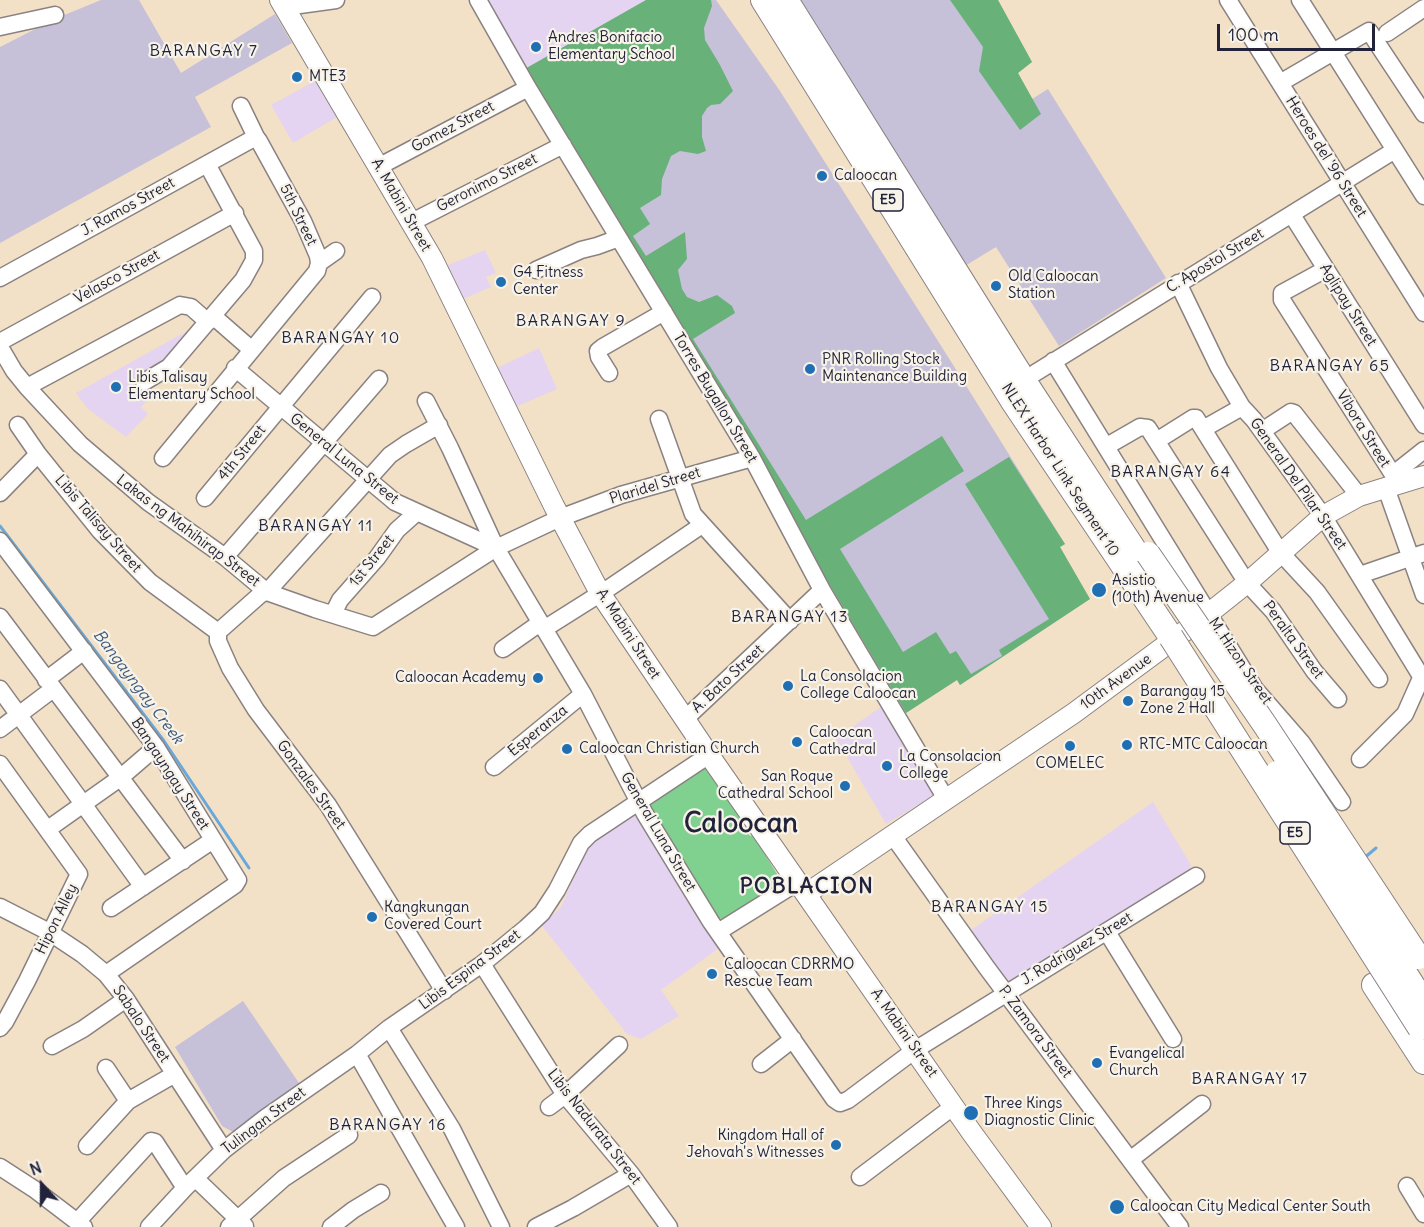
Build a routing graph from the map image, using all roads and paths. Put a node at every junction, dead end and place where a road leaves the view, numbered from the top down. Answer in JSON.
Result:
{"nodes":[{"id":1,"x":336,"y":0,"type":"edge"},
{"id":2,"x":478,"y":0,"type":"edge"},
{"id":3,"x":763,"y":0,"type":"edge"},
{"id":4,"x":786,"y":0,"type":"edge"},
{"id":5,"x":1228,"y":0,"type":"edge"},
{"id":6,"x":1300,"y":0,"type":"edge"},
{"id":7,"x":282,"y":3,"type":"edge"},
{"id":8,"x":1424,"y":8,"type":"edge"},
{"id":9,"x":55,"y":15,"type":"dead end"},
{"id":10,"x":0,"y":27,"type":"edge"},
{"id":11,"x":1387,"y":33,"type":"dead end"},
{"id":12,"x":1333,"y":53,"type":"junction"},
{"id":13,"x":1280,"y":83,"type":"junction"},
{"id":14,"x":528,"y":88,"type":"junction"},
{"id":15,"x":241,"y":106,"type":"dead end"},
{"id":16,"x":1424,"y":114,"type":"edge"},
{"id":17,"x":255,"y":137,"type":"junction"},
{"id":18,"x":563,"y":145,"type":"junction"},
{"id":19,"x":1395,"y":150,"type":"junction"},
{"id":20,"x":207,"y":164,"type":"junction"},
{"id":21,"x":378,"y":167,"type":"junction"},
{"id":22,"x":1342,"y":183,"type":"junction"},
{"id":23,"x":1424,"y":194,"type":"edge"},
{"id":24,"x":235,"y":213,"type":"junction"},
{"id":25,"x":1292,"y":215,"type":"junction"},
{"id":26,"x":412,"y":222,"type":"junction"},
{"id":27,"x":619,"y":237,"type":"junction"},
{"id":28,"x":336,"y":251,"type":"dead end"},
{"id":29,"x":319,"y":262,"type":"junction"},
{"id":30,"x":1326,"y":269,"type":"junction"},
{"id":31,"x":536,"y":270,"type":"dead end"},
{"id":32,"x":0,"y":278,"type":"edge"},
{"id":33,"x":1178,"y":283,"type":"junction"},
{"id":34,"x":372,"y":297,"type":"dead end"},
{"id":35,"x":664,"y":312,"type":"junction"},
{"id":36,"x":1424,"y":313,"type":"edge"},
{"id":37,"x":211,"y":319,"type":"junction"},
{"id":38,"x":0,"y":342,"type":"edge"},
{"id":39,"x":0,"y":347,"type":"edge"},
{"id":40,"x":252,"y":350,"type":"junction"},
{"id":41,"x":1053,"y":361,"type":"junction"},
{"id":42,"x":235,"y":368,"type":"junction"},
{"id":43,"x":609,"y":373,"type":"dead end"},
{"id":44,"x":380,"y":379,"type":"dead end"},
{"id":45,"x":144,"y":382,"type":"dead end"},
{"id":46,"x":27,"y":387,"type":"junction"},
{"id":47,"x":1026,"y":388,"type":"junction"},
{"id":48,"x":426,"y":400,"type":"dead end"},
{"id":49,"x":280,"y":406,"type":"junction"},
{"id":50,"x":1242,"y":406,"type":"junction"},
{"id":51,"x":659,"y":419,"type":"dead end"},
{"id":52,"x":18,"y":425,"type":"dead end"},
{"id":53,"x":439,"y":425,"type":"junction"},
{"id":54,"x":1424,"y":425,"type":"edge"},
{"id":55,"x":1203,"y":429,"type":"junction"},
{"id":56,"x":1262,"y":432,"type":"junction"},
{"id":57,"x":1158,"y":440,"type":"junction"},
{"id":58,"x":323,"y":443,"type":"junction"},
{"id":59,"x":1107,"y":446,"type":"junction"},
{"id":60,"x":1424,"y":450,"type":"edge"},
{"id":61,"x":38,"y":454,"type":"junction"},
{"id":62,"x":752,"y":458,"type":"junction"},
{"id":63,"x":163,"y":459,"type":"dead end"},
{"id":64,"x":1424,"y":476,"type":"edge"},
{"id":65,"x":681,"y":478,"type":"junction"},
{"id":66,"x":367,"y":479,"type":"junction"},
{"id":67,"x":1393,"y":484,"type":"junction"},
{"id":68,"x":0,"y":493,"type":"edge"},
{"id":69,"x":1359,"y":496,"type":"junction"},
{"id":70,"x":206,"y":498,"type":"dead end"},
{"id":71,"x":416,"y":513,"type":"junction"},
{"id":72,"x":1323,"y":516,"type":"junction"},
{"id":73,"x":560,"y":518,"type":"junction"},
{"id":74,"x":702,"y":525,"type":"junction"},
{"id":75,"x":0,"y":541,"type":"edge"},
{"id":76,"x":496,"y":548,"type":"junction"},
{"id":77,"x":1280,"y":552,"type":"junction"},
{"id":78,"x":1418,"y":555,"type":"edge"},
{"id":79,"x":225,"y":557,"type":"junction"},
{"id":80,"x":1360,"y":575,"type":"junction"},
{"id":81,"x":1247,"y":583,"type":"junction"},
{"id":82,"x":822,"y":590,"type":"junction"},
{"id":83,"x":267,"y":592,"type":"junction"},
{"id":84,"x":600,"y":593,"type":"junction"},
{"id":85,"x":1424,"y":595,"type":"edge"},
{"id":86,"x":333,"y":614,"type":"junction"},
{"id":87,"x":1208,"y":614,"type":"junction"},
{"id":88,"x":0,"y":617,"type":"edge"},
{"id":89,"x":790,"y":621,"type":"junction"},
{"id":90,"x":542,"y":626,"type":"junction"},
{"id":91,"x":218,"y":632,"type":"junction"},
{"id":92,"x":503,"y":649,"type":"dead end"},
{"id":93,"x":84,"y":651,"type":"junction"},
{"id":94,"x":1379,"y":679,"type":"dead end"},
{"id":95,"x":1423,"y":680,"type":"edge"},
{"id":96,"x":49,"y":685,"type":"junction"},
{"id":97,"x":0,"y":689,"type":"edge"},
{"id":98,"x":583,"y":694,"type":"junction"},
{"id":99,"x":1338,"y":699,"type":"dead end"},
{"id":100,"x":20,"y":716,"type":"junction"},
{"id":101,"x":686,"y":719,"type":"junction"},
{"id":102,"x":0,"y":729,"type":"edge"},
{"id":103,"x":156,"y":747,"type":"junction"},
{"id":104,"x":709,"y":755,"type":"junction"},
{"id":105,"x":1360,"y":759,"type":"dead end"},
{"id":106,"x":0,"y":764,"type":"edge"},
{"id":107,"x":494,"y":767,"type":"dead end"},
{"id":108,"x":120,"y":778,"type":"junction"},
{"id":109,"x":946,"y":799,"type":"junction"},
{"id":110,"x":639,"y":801,"type":"junction"},
{"id":111,"x":1342,"y":802,"type":"dead end"},
{"id":112,"x":84,"y":805,"type":"junction"},
{"id":113,"x":48,"y":829,"type":"junction"},
{"id":114,"x":893,"y":836,"type":"junction"},
{"id":115,"x":213,"y":840,"type":"junction"},
{"id":116,"x":183,"y":861,"type":"junction"},
{"id":117,"x":1196,"y":876,"type":"dead end"},
{"id":118,"x":143,"y":887,"type":"junction"},
{"id":119,"x":802,"y":888,"type":"junction"},
{"id":120,"x":0,"y":907,"type":"edge"},
{"id":121,"x":111,"y":908,"type":"dead end"},
{"id":122,"x":49,"y":932,"type":"junction"},
{"id":123,"x":718,"y":932,"type":"junction"},
{"id":124,"x":1107,"y":932,"type":"junction"},
{"id":125,"x":1421,"y":962,"type":"edge"},
{"id":126,"x":482,"y":964,"type":"junction"},
{"id":127,"x":106,"y":974,"type":"junction"},
{"id":128,"x":444,"y":991,"type":"junction"},
{"id":129,"x":1005,"y":993,"type":"junction"},
{"id":130,"x":126,"y":999,"type":"junction"},
{"id":131,"x":1424,"y":1003,"type":"edge"},
{"id":132,"x":3,"y":1025,"type":"edge"},
{"id":133,"x":389,"y":1028,"type":"junction"},
{"id":134,"x":1423,"y":1033,"type":"edge"},
{"id":135,"x":793,"y":1039,"type":"junction"},
{"id":136,"x":1173,"y":1039,"type":"dead end"},
{"id":137,"x":619,"y":1044,"type":"dead end"},
{"id":138,"x":52,"y":1046,"type":"dead end"},
{"id":139,"x":915,"y":1050,"type":"junction"},
{"id":140,"x":357,"y":1054,"type":"junction"},
{"id":141,"x":1424,"y":1062,"type":"edge"},
{"id":142,"x":761,"y":1064,"type":"dead end"},
{"id":143,"x":106,"y":1068,"type":"dead end"},
{"id":144,"x":175,"y":1074,"type":"junction"},
{"id":145,"x":566,"y":1095,"type":"junction"},
{"id":146,"x":128,"y":1101,"type":"junction"},
{"id":147,"x":840,"y":1103,"type":"joint"},
{"id":148,"x":1202,"y":1104,"type":"dead end"},
{"id":149,"x":954,"y":1106,"type":"junction"},
{"id":150,"x":549,"y":1107,"type":"dead end"},
{"id":151,"x":348,"y":1135,"type":"dead end"},
{"id":152,"x":87,"y":1146,"type":"dead end"},
{"id":153,"x":224,"y":1150,"type":"junction"},
{"id":154,"x":1130,"y":1160,"type":"junction"},
{"id":155,"x":0,"y":1167,"type":"edge"},
{"id":156,"x":631,"y":1174,"type":"junction"},
{"id":157,"x":860,"y":1177,"type":"dead end"},
{"id":158,"x":190,"y":1183,"type":"junction"},
{"id":159,"x":1407,"y":1186,"type":"dead end"},
{"id":160,"x":381,"y":1194,"type":"dead end"},
{"id":161,"x":1424,"y":1214,"type":"edge"},
{"id":162,"x":562,"y":1221,"type":"edge"},
{"id":163,"x":81,"y":1224,"type":"edge"},
{"id":164,"x":237,"y":1224,"type":"edge"},
{"id":165,"x":149,"y":1227,"type":"edge"},
{"id":166,"x":331,"y":1227,"type":"edge"},
{"id":167,"x":456,"y":1227,"type":"edge"},
{"id":168,"x":501,"y":1227,"type":"edge"},
{"id":169,"x":536,"y":1227,"type":"edge"},
{"id":170,"x":669,"y":1227,"type":"edge"},
{"id":171,"x":1041,"y":1227,"type":"edge"},
{"id":172,"x":1180,"y":1227,"type":"edge"}],
"edges":[{"from":1,"to":7,"type":"street"},
{"from":2,"to":14,"type":"street","name":"Torres Bugallon Street"},
{"from":3,"to":47,"type":"highway","name":"NLEX Harbor Link Segment 10","number":"E5"},
{"from":4,"to":47,"type":"highway","name":"NLEX Harbor Link Segment 10","number":"E5"},
{"from":5,"to":13,"type":"street","name":"Heroes del '96 Street"},
{"from":6,"to":12,"type":"street"},
{"from":7,"to":21,"type":"main road","name":"A. Mabini Street"},
{"from":8,"to":11,"type":"street"},
{"from":9,"to":10,"type":"street"},
{"from":12,"to":13,"type":"street"},
{"from":12,"to":16,"type":"street"},
{"from":12,"to":19,"type":"street"},
{"from":13,"to":22,"type":"street","name":"Heroes del '96 Street"},
{"from":14,"to":18,"type":"street","name":"Torres Bugallon Street"},
{"from":14,"to":21,"type":"street","name":"Gomez Street"},
{"from":15,"to":17,"type":"street","name":"5th Street"},
{"from":17,"to":20,"type":"street","name":"J. Ramos Street"},
{"from":17,"to":29,"type":"street","name":"5th Street"},
{"from":18,"to":26,"type":"street","name":"Geronimo Street"},
{"from":18,"to":27,"type":"street","name":"Torres Bugallon Street"},
{"from":19,"to":22,"type":"street","name":"C. Apostol Street"},
{"from":19,"to":23,"type":"street"},
{"from":20,"to":24,"type":"street"},
{"from":20,"to":32,"type":"street","name":"J. Ramos Street"},
{"from":21,"to":26,"type":"main road","name":"A. Mabini Street"},
{"from":22,"to":25,"type":"street","name":"C. Apostol Street"},
{"from":22,"to":36,"type":"street","name":"Heroes del '96 Street"},
{"from":24,"to":37,"type":"street"},
{"from":24,"to":38,"type":"street","name":"Velasco Street"},
{"from":25,"to":30,"type":"street","name":"Aglipay Street"},
{"from":25,"to":33,"type":"street","name":"C. Apostol Street"},
{"from":26,"to":73,"type":"main road","name":"A. Mabini Street"},
{"from":27,"to":31,"type":"street"},
{"from":27,"to":35,"type":"street","name":"Torres Bugallon Street"},
{"from":28,"to":29,"type":"street"},
{"from":29,"to":40,"type":"street","name":"5th Street"},
{"from":30,"to":54,"type":"street","name":"Aglipay Street"},
{"from":30,"to":67,"type":"street","name":"Vibora Street"},
{"from":33,"to":41,"type":"street","name":"C. Apostol Street"},
{"from":33,"to":50,"type":"street","name":"General Del Pilar Street"},
{"from":34,"to":49,"type":"street","name":"4th Street"},
{"from":35,"to":43,"type":"street"},
{"from":35,"to":62,"type":"street","name":"Torres Bugallon Street"},
{"from":37,"to":40,"type":"street"},
{"from":37,"to":45,"type":"street"},
{"from":37,"to":46,"type":"street"},
{"from":39,"to":46,"type":"street","name":"Lakas ng Mahihirap Street"},
{"from":40,"to":42,"type":"street","name":"5th Street"},
{"from":41,"to":47,"type":"street","name":"C. Apostol Street"},
{"from":41,"to":59,"type":"street","name":"M. Hizon Street"},
{"from":42,"to":49,"type":"street","name":"General Luna Street"},
{"from":42,"to":63,"type":"street","name":"5th Street"},
{"from":44,"to":58,"type":"street"},
{"from":46,"to":79,"type":"street","name":"Lakas ng Mahihirap Street"},
{"from":47,"to":125,"type":"highway","bridge":true},
{"from":47,"to":131,"type":"highway","name":"NLEX Harbor Link Segment 10","number":"E5","bridge":true},
{"from":47,"to":134,"type":"highway","name":"NLEX Harbor Link Segment 10","number":"E5","bridge":true},
{"from":47,"to":141,"type":"highway"},
{"from":48,"to":53,"type":"street","name":"General Luna Street"},
{"from":49,"to":58,"type":"street","name":"General Luna Street"},
{"from":49,"to":70,"type":"street","name":"4th Street"},
{"from":50,"to":55,"type":"street"},
{"from":50,"to":56,"type":"street","name":"General Del Pilar Street"},
{"from":51,"to":65,"type":"street"},
{"from":52,"to":61,"type":"street","name":"Libis Talisay Street"},
{"from":53,"to":66,"type":"street"},
{"from":53,"to":76,"type":"street","name":"General Luna Street"},
{"from":55,"to":57,"type":"street"},
{"from":55,"to":77,"type":"street"},
{"from":56,"to":69,"type":"street"},
{"from":56,"to":72,"type":"street","name":"General Del Pilar Street"},
{"from":57,"to":59,"type":"street"},
{"from":57,"to":81,"type":"street","name":"Peralta Street"},
{"from":58,"to":66,"type":"street","name":"General Luna Street"},
{"from":58,"to":79,"type":"street"},
{"from":59,"to":87,"type":"street","name":"M. Hizon Street"},
{"from":60,"to":67,"type":"street"},
{"from":61,"to":68,"type":"street"},
{"from":61,"to":91,"type":"street","name":"Libis Talisay Street"},
{"from":62,"to":65,"type":"street","name":"Plaridel Street"},
{"from":62,"to":82,"type":"street","name":"Torres Bugallon Street"},
{"from":64,"to":67,"type":"main road","name":"10th Avenue"},
{"from":65,"to":73,"type":"street","name":"Plaridel Street"},
{"from":65,"to":74,"type":"street"},
{"from":66,"to":71,"type":"street","name":"General Luna Street"},
{"from":66,"to":83,"type":"street"},
{"from":67,"to":69,"type":"main road","name":"10th Avenue"},
{"from":67,"to":78,"type":"street"},
{"from":69,"to":72,"type":"main road","name":"10th Avenue"},
{"from":71,"to":76,"type":"street","name":"General Luna Street"},
{"from":71,"to":86,"type":"street","name":"1st Street"},
{"from":72,"to":77,"type":"main road","name":"10th Avenue"},
{"from":72,"to":80,"type":"street","name":"General Del Pilar Street"},
{"from":73,"to":76,"type":"street","name":"Lakas ng Mahihirap Street"},
{"from":73,"to":84,"type":"main road","name":"A. Mabini Street"},
{"from":74,"to":84,"type":"street"},
{"from":74,"to":89,"type":"street"},
{"from":75,"to":93,"type":"street","name":"Bangayngay Street"},
{"from":76,"to":86,"type":"street","name":"Lakas ng Mahihirap Street"},
{"from":76,"to":90,"type":"street","name":"General Luna Street"},
{"from":77,"to":81,"type":"main road","name":"10th Avenue"},
{"from":77,"to":94,"type":"street"},
{"from":78,"to":80,"type":"street"},
{"from":78,"to":85,"type":"street"},
{"from":79,"to":83,"type":"street","name":"Lakas ng Mahihirap Street"},
{"from":80,"to":95,"type":"street","name":"General Del Pilar Street"},
{"from":81,"to":87,"type":"main road","name":"10th Avenue"},
{"from":81,"to":99,"type":"street","name":"Peralta Street"},
{"from":82,"to":89,"type":"street","name":"A. Bato Street"},
{"from":82,"to":109,"type":"street","name":"Torres Bugallon Street"},
{"from":83,"to":86,"type":"street","name":"Lakas ng Mahihirap Street"},
{"from":83,"to":91,"type":"street"},
{"from":84,"to":90,"type":"street"},
{"from":84,"to":101,"type":"main road","name":"A. Mabini Street"},
{"from":87,"to":109,"type":"main road","name":"10th Avenue"},
{"from":87,"to":111,"type":"street","name":"M. Hizon Street"},
{"from":88,"to":96,"type":"street"},
{"from":89,"to":101,"type":"street","name":"A. Bato Street"},
{"from":90,"to":92,"type":"street"},
{"from":90,"to":98,"type":"street","name":"General Luna Street"},
{"from":91,"to":128,"type":"street","name":"Gonzales Street"},
{"from":93,"to":96,"type":"street"},
{"from":93,"to":103,"type":"street","name":"Bangayngay Street"},
{"from":95,"to":105,"type":"street"},
{"from":96,"to":100,"type":"street"},
{"from":96,"to":108,"type":"street"},
{"from":97,"to":100,"type":"street"},
{"from":98,"to":107,"type":"street","name":"Esperanza"},
{"from":98,"to":110,"type":"street","name":"General Luna Street"},
{"from":100,"to":102,"type":"street"},
{"from":100,"to":112,"type":"street"},
{"from":101,"to":104,"type":"main road","name":"A. Mabini Street"},
{"from":103,"to":108,"type":"street"},
{"from":103,"to":115,"type":"street","name":"Bangayngay Street"},
{"from":104,"to":110,"type":"street","name":"Libis Espina Street"},
{"from":104,"to":119,"type":"main road","name":"A. Mabini Street"},
{"from":106,"to":113,"type":"street","name":"Hipon Alley"},
{"from":108,"to":112,"type":"street"},
{"from":108,"to":116,"type":"street"},
{"from":109,"to":114,"type":"main road","name":"10th Avenue"},
{"from":110,"to":123,"type":"street","name":"General Luna Street"},
{"from":110,"to":126,"type":"street","name":"Libis Espina Street"},
{"from":112,"to":113,"type":"street"},
{"from":112,"to":118,"type":"street"},
{"from":113,"to":122,"type":"street","name":"Hipon Alley"},
{"from":114,"to":119,"type":"main road","name":"10th Avenue"},
{"from":114,"to":129,"type":"street","name":"P. Zamora Street"},
{"from":115,"to":116,"type":"street"},
{"from":115,"to":127,"type":"street","name":"Bangayngay Street"},
{"from":116,"to":118,"type":"street"},
{"from":117,"to":124,"type":"street","name":"J. Rodriguez Street"},
{"from":118,"to":121,"type":"street"},
{"from":119,"to":123,"type":"street"},
{"from":119,"to":139,"type":"main road","name":"A. Mabini Street"},
{"from":120,"to":122,"type":"street","name":"Sabalo Street"},
{"from":122,"to":127,"type":"street","name":"Sabalo Street"},
{"from":122,"to":132,"type":"street","name":"Hipon Alley"},
{"from":123,"to":135,"type":"street","name":"General Luna Street"},
{"from":124,"to":129,"type":"street","name":"J. Rodriguez Street"},
{"from":124,"to":136,"type":"street"},
{"from":126,"to":128,"type":"street","name":"Libis Espina Street"},
{"from":126,"to":145,"type":"street","name":"Libis Nadurata Street"},
{"from":127,"to":130,"type":"street","name":"Sabalo Street"},
{"from":128,"to":133,"type":"street","name":"Libis Espina Street"},
{"from":129,"to":139,"type":"street","name":"J. Rodriguez Street"},
{"from":129,"to":154,"type":"street","name":"P. Zamora Street"},
{"from":130,"to":138,"type":"street"},
{"from":130,"to":144,"type":"street","name":"Sabalo Street"},
{"from":133,"to":140,"type":"street","name":"Tulingan Street"},
{"from":133,"to":168,"type":"street"},
{"from":135,"to":142,"type":"street"},
{"from":135,"to":147,"type":"street","name":"General Luna Street"},
{"from":137,"to":145,"type":"street"},
{"from":139,"to":147,"type":"street","name":"J. Rodriguez Street"},
{"from":139,"to":149,"type":"main road","name":"A. Mabini Street"},
{"from":140,"to":153,"type":"street","name":"Tulingan Street"},
{"from":140,"to":167,"type":"street"},
{"from":143,"to":146,"type":"street"},
{"from":144,"to":146,"type":"street"},
{"from":144,"to":153,"type":"street","name":"Sabalo Street"},
{"from":145,"to":150,"type":"street"},
{"from":145,"to":156,"type":"street","name":"Libis Nadurata Street"},
{"from":146,"to":152,"type":"street"},
{"from":148,"to":154,"type":"street"},
{"from":149,"to":157,"type":"street"},
{"from":149,"to":171,"type":"main road","name":"A. Mabini Street"},
{"from":151,"to":164,"type":"street"},
{"from":153,"to":158,"type":"street","name":"Tulingan Street"},
{"from":154,"to":172,"type":"street","name":"P. Zamora Street"},
{"from":155,"to":163,"type":"street"},
{"from":156,"to":162,"type":"street"},
{"from":156,"to":170,"type":"street","name":"Libis Nadurata Street"},
{"from":158,"to":163,"type":"street"},
{"from":158,"to":164,"type":"street"},
{"from":158,"to":165,"type":"street","name":"Tulingan Street"},
{"from":159,"to":161,"type":"street"},
{"from":160,"to":166,"type":"street"},
{"from":162,"to":169,"type":"street"}]}
